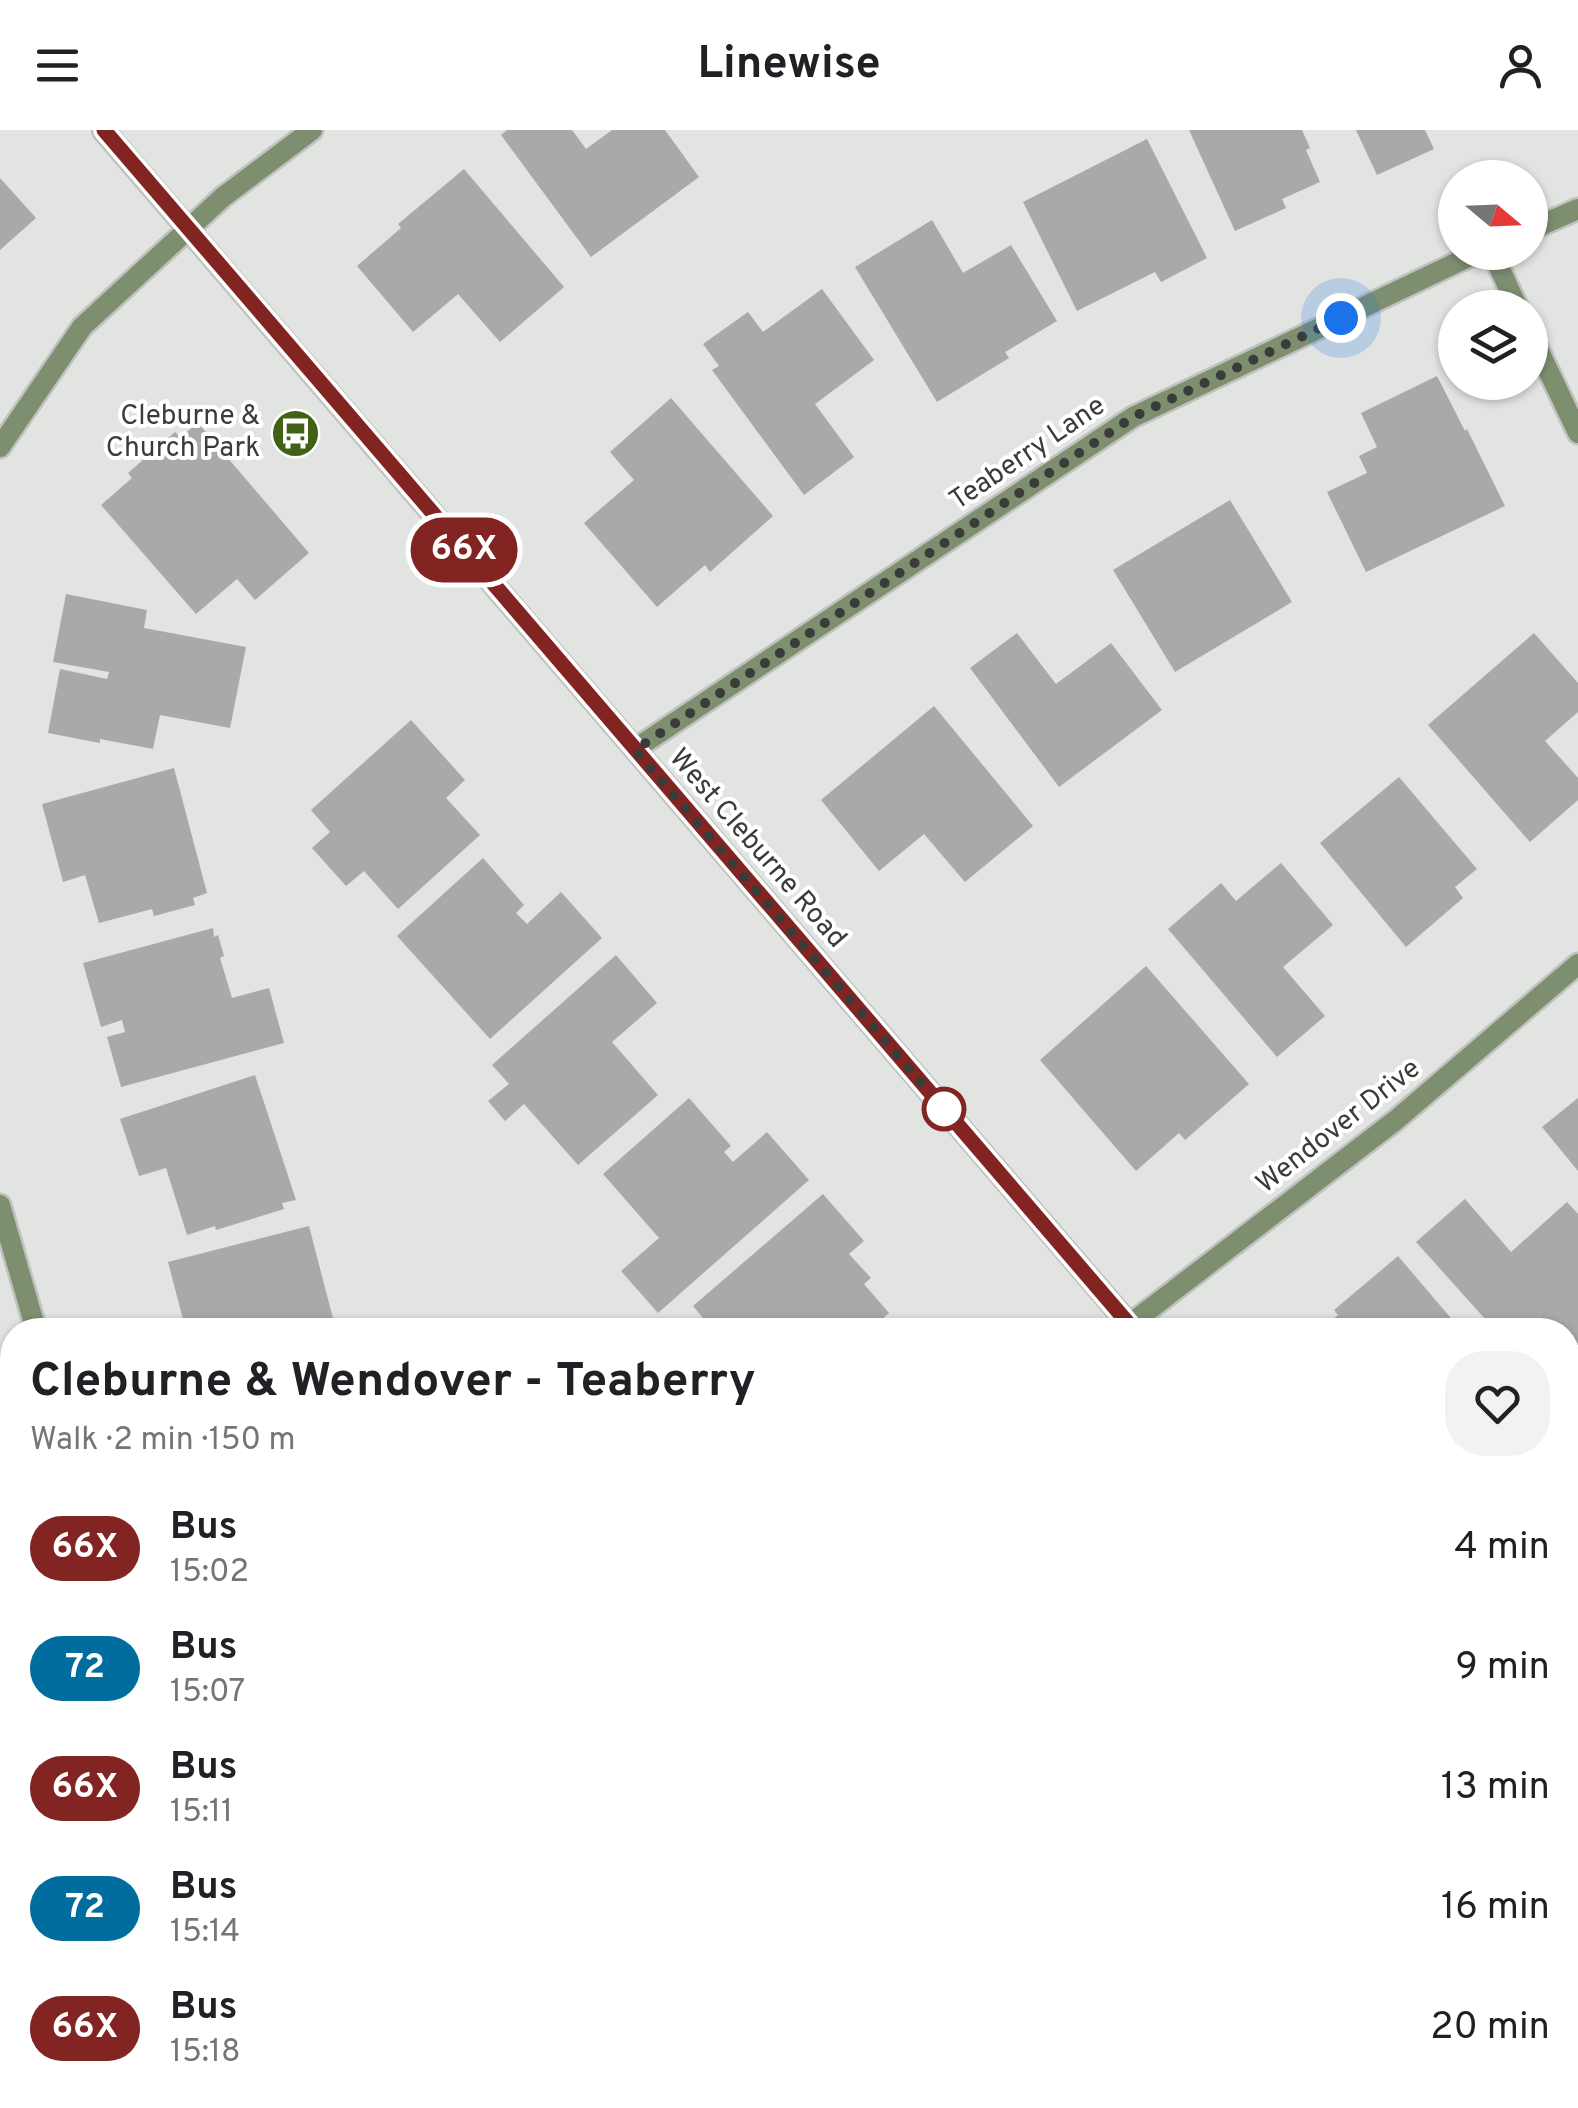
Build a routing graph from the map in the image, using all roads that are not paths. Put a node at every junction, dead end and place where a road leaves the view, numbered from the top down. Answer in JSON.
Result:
{"nodes":[{"id":1,"x":104,"y":130,"type":"edge"},
{"id":2,"x":312,"y":130,"type":"edge"},
{"id":3,"x":1578,"y":209,"type":"edge"},
{"id":4,"x":1548,"y":222,"type":"edge"},
{"id":5,"x":189,"y":230,"type":"junction"},
{"id":6,"x":1441,"y":270,"type":"edge"},
{"id":7,"x":1548,"y":370,"type":"edge"},
{"id":8,"x":1578,"y":433,"type":"edge"},
{"id":9,"x":0,"y":447,"type":"edge"},
{"id":10,"x":635,"y":750,"type":"junction"},
{"id":11,"x":1578,"y":964,"type":"edge"},
{"id":12,"x":0,"y":1205,"type":"edge"},
{"id":13,"x":33,"y":1318,"type":"edge"},
{"id":14,"x":1123,"y":1318,"type":"edge"},
{"id":15,"x":1145,"y":1318,"type":"edge"}],
"edges":[{"from":1,"to":5,"type":"street","name":"West Cleburne Road"},
{"from":2,"to":5,"type":"street"},
{"from":3,"to":4,"type":"street"},
{"from":5,"to":9,"type":"street"},
{"from":5,"to":10,"type":"street","name":"West Cleburne Road"},
{"from":6,"to":10,"type":"street","name":"Teaberry Lane"},
{"from":7,"to":8,"type":"street"},
{"from":10,"to":14,"type":"street","name":"West Cleburne Road"},
{"from":11,"to":15,"type":"street","name":"Wendover Drive"},
{"from":12,"to":13,"type":"street"}]}
